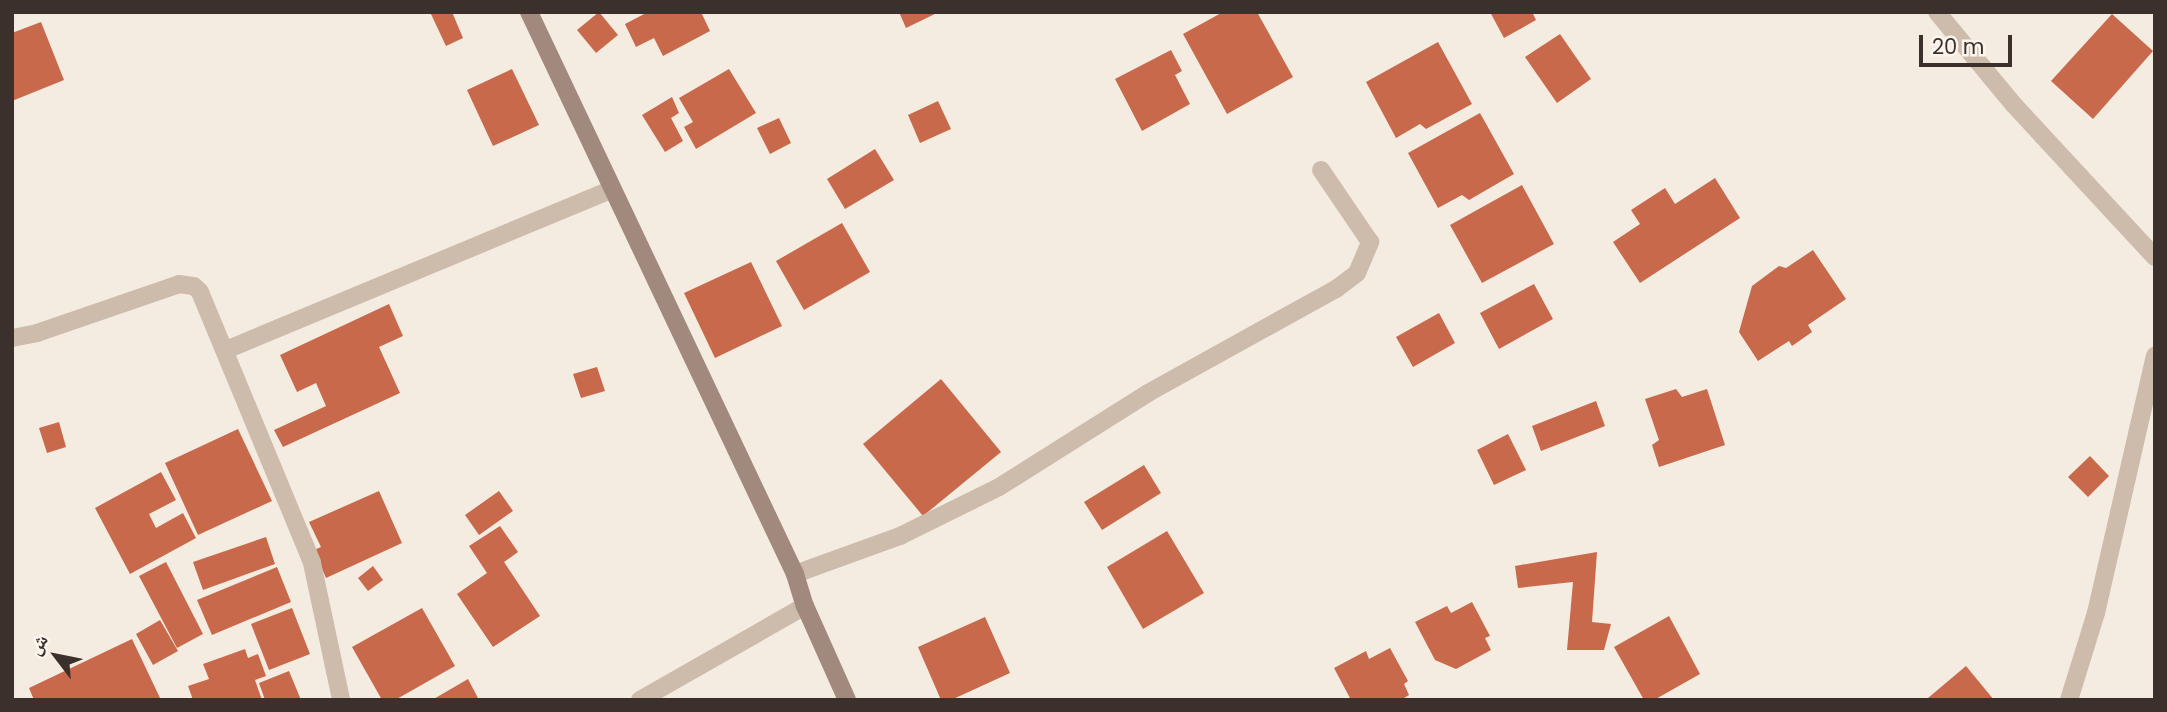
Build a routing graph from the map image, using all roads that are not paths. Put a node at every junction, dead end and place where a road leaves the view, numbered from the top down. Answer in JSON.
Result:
{"nodes":[{"id":1,"x":529,"y":12,"type":"edge"},
{"id":2,"x":1937,"y":12,"type":"edge"},
{"id":3,"x":1321,"y":170,"type":"dead end"},
{"id":4,"x":612,"y":189,"type":"junction"},
{"id":5,"x":2155,"y":257,"type":"edge"},
{"id":6,"x":12,"y":338,"type":"edge"},
{"id":7,"x":226,"y":350,"type":"junction"},
{"id":8,"x":2155,"y":356,"type":"edge"},
{"id":9,"x":795,"y":574,"type":"junction"},
{"id":10,"x":805,"y":606,"type":"junction"},
{"id":11,"x":341,"y":700,"type":"edge"},
{"id":12,"x":640,"y":700,"type":"edge"},
{"id":13,"x":847,"y":700,"type":"edge"},
{"id":14,"x":2068,"y":700,"type":"edge"}],
"edges":[{"from":1,"to":4,"type":"street"},
{"from":2,"to":5,"type":"street"},
{"from":3,"to":9,"type":"street"},
{"from":4,"to":7,"type":"street"},
{"from":4,"to":9,"type":"street"},
{"from":6,"to":7,"type":"street"},
{"from":7,"to":11,"type":"street"},
{"from":8,"to":14,"type":"street"},
{"from":9,"to":10,"type":"street"},
{"from":10,"to":12,"type":"street"},
{"from":10,"to":13,"type":"street"}]}
